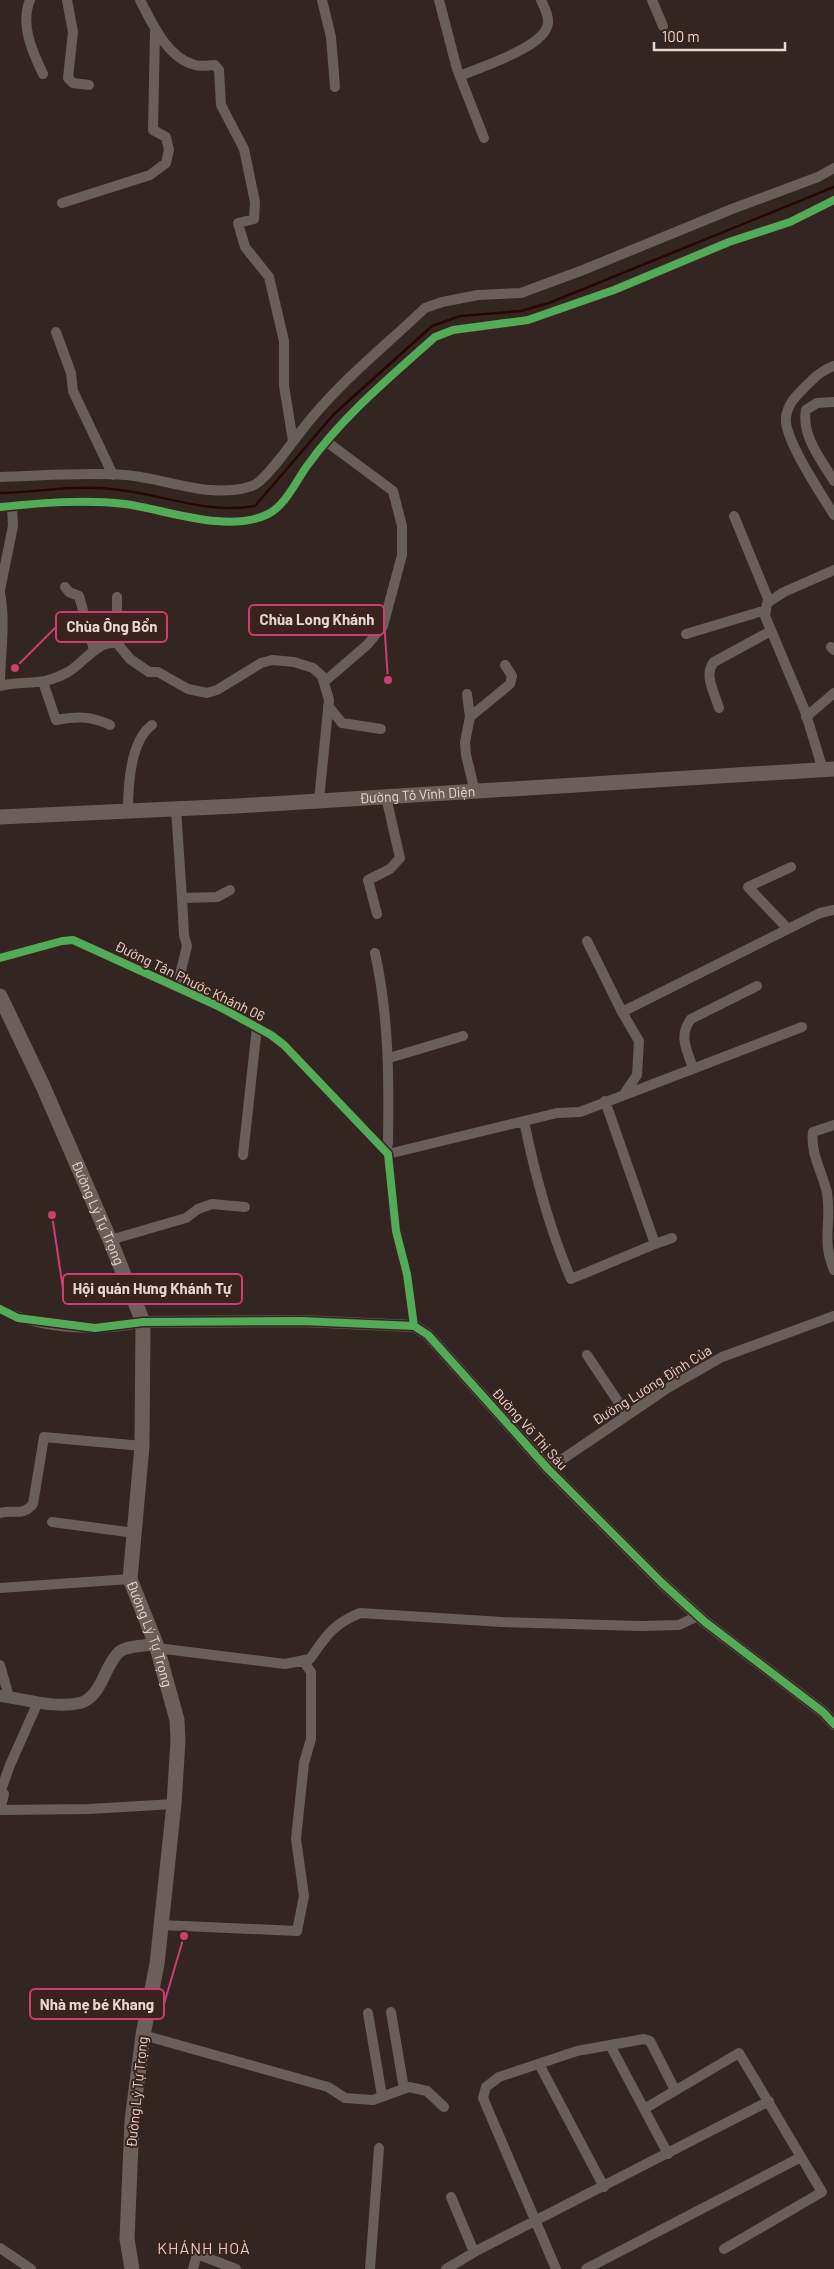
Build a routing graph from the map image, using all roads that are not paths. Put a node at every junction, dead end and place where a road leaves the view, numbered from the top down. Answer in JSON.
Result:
{"nodes":[{"id":1,"x":30,"y":0,"type":"edge"},
{"id":2,"x":67,"y":0,"type":"edge"},
{"id":3,"x":140,"y":0,"type":"edge"},
{"id":4,"x":322,"y":0,"type":"edge"},
{"id":5,"x":439,"y":0,"type":"edge"},
{"id":6,"x":541,"y":0,"type":"edge"},
{"id":7,"x":652,"y":0,"type":"edge"},
{"id":8,"x":663,"y":26,"type":"dead end"},
{"id":9,"x":155,"y":30,"type":"junction"},
{"id":10,"x":43,"y":74,"type":"dead end"},
{"id":11,"x":460,"y":76,"type":"junction"},
{"id":12,"x":89,"y":86,"type":"dead end"},
{"id":13,"x":335,"y":87,"type":"dead end"},
{"id":14,"x":484,"y":138,"type":"dead end"},
{"id":15,"x":834,"y":168,"type":"edge"},
{"id":16,"x":834,"y":200,"type":"edge"},
{"id":17,"x":62,"y":203,"type":"dead end"},
{"id":18,"x":56,"y":332,"type":"dead end"},
{"id":19,"x":834,"y":366,"type":"edge"},
{"id":20,"x":834,"y":402,"type":"edge"},
{"id":21,"x":293,"y":441,"type":"junction"},
{"id":22,"x":327,"y":442,"type":"junction"},
{"id":23,"x":113,"y":475,"type":"junction"},
{"id":24,"x":0,"y":477,"type":"edge"},
{"id":25,"x":834,"y":481,"type":"edge"},
{"id":26,"x":0,"y":506,"type":"edge"},
{"id":27,"x":12,"y":506,"type":"junction"},
{"id":28,"x":734,"y":516,"type":"dead end"},
{"id":29,"x":834,"y":516,"type":"edge"},
{"id":30,"x":834,"y":570,"type":"edge"},
{"id":31,"x":65,"y":587,"type":"dead end"},
{"id":32,"x":0,"y":591,"type":"edge"},
{"id":33,"x":117,"y":597,"type":"dead end"},
{"id":34,"x":768,"y":606,"type":"junction"},
{"id":35,"x":771,"y":631,"type":"junction"},
{"id":36,"x":686,"y":634,"type":"dead end"},
{"id":37,"x":117,"y":643,"type":"junction"},
{"id":38,"x":94,"y":650,"type":"junction"},
{"id":39,"x":506,"y":665,"type":"dead end"},
{"id":40,"x":43,"y":682,"type":"junction"},
{"id":41,"x":324,"y":682,"type":"junction"},
{"id":42,"x":0,"y":686,"type":"edge"},
{"id":43,"x":834,"y":693,"type":"edge"},
{"id":44,"x":467,"y":694,"type":"dead end"},
{"id":45,"x":328,"y":706,"type":"junction"},
{"id":46,"x":719,"y":708,"type":"dead end"},
{"id":47,"x":470,"y":717,"type":"junction"},
{"id":48,"x":806,"y":717,"type":"junction"},
{"id":49,"x":110,"y":725,"type":"dead end"},
{"id":50,"x":152,"y":725,"type":"dead end"},
{"id":51,"x":381,"y":729,"type":"dead end"},
{"id":52,"x":828,"y":769,"type":"edge"},
{"id":53,"x":475,"y":792,"type":"junction"},
{"id":54,"x":386,"y":797,"type":"junction"},
{"id":55,"x":319,"y":800,"type":"junction"},
{"id":56,"x":176,"y":809,"type":"junction"},
{"id":57,"x":128,"y":811,"type":"junction"},
{"id":58,"x":0,"y":817,"type":"edge"},
{"id":59,"x":791,"y":867,"type":"dead end"},
{"id":60,"x":230,"y":890,"type":"dead end"},
{"id":61,"x":182,"y":898,"type":"junction"},
{"id":62,"x":834,"y":910,"type":"edge"},
{"id":63,"x":377,"y":914,"type":"dead end"},
{"id":64,"x":788,"y":929,"type":"junction"},
{"id":65,"x":587,"y":941,"type":"dead end"},
{"id":66,"x":376,"y":953,"type":"dead end"},
{"id":67,"x":0,"y":958,"type":"edge"},
{"id":68,"x":757,"y":986,"type":"dead end"},
{"id":69,"x":177,"y":987,"type":"junction"},
{"id":70,"x":2,"y":1005,"type":"edge"},
{"id":71,"x":622,"y":1012,"type":"junction"},
{"id":72,"x":257,"y":1027,"type":"junction"},
{"id":73,"x":802,"y":1027,"type":"dead end"},
{"id":74,"x":463,"y":1036,"type":"dead end"},
{"id":75,"x":389,"y":1058,"type":"junction"},
{"id":76,"x":693,"y":1068,"type":"junction"},
{"id":77,"x":624,"y":1094,"type":"junction"},
{"id":78,"x":605,"y":1101,"type":"junction"},
{"id":79,"x":524,"y":1121,"type":"junction"},
{"id":80,"x":834,"y":1125,"type":"edge"},
{"id":81,"x":387,"y":1152,"type":"junction"},
{"id":82,"x":244,"y":1155,"type":"dead end"},
{"id":83,"x":245,"y":1208,"type":"dead end"},
{"id":84,"x":672,"y":1238,"type":"dead end"},
{"id":85,"x":110,"y":1240,"type":"junction"},
{"id":86,"x":655,"y":1244,"type":"junction"},
{"id":87,"x":834,"y":1270,"type":"edge"},
{"id":88,"x":0,"y":1309,"type":"edge"},
{"id":89,"x":834,"y":1316,"type":"edge"},
{"id":90,"x":143,"y":1322,"type":"junction"},
{"id":91,"x":414,"y":1326,"type":"junction"},
{"id":92,"x":587,"y":1355,"type":"dead end"},
{"id":93,"x":626,"y":1415,"type":"junction"},
{"id":94,"x":142,"y":1446,"type":"junction"},
{"id":95,"x":548,"y":1469,"type":"junction"},
{"id":96,"x":0,"y":1513,"type":"edge"},
{"id":97,"x":52,"y":1522,"type":"dead end"},
{"id":98,"x":135,"y":1533,"type":"junction"},
{"id":99,"x":130,"y":1579,"type":"junction"},
{"id":100,"x":0,"y":1588,"type":"edge"},
{"id":101,"x":698,"y":1616,"type":"junction"},
{"id":102,"x":157,"y":1646,"type":"junction"},
{"id":103,"x":304,"y":1662,"type":"junction"},
{"id":104,"x":0,"y":1665,"type":"edge"},
{"id":105,"x":4,"y":1697,"type":"edge"},
{"id":106,"x":38,"y":1702,"type":"junction"},
{"id":107,"x":834,"y":1724,"type":"edge"},
{"id":108,"x":4,"y":1772,"type":"edge"},
{"id":109,"x":1,"y":1790,"type":"edge"},
{"id":110,"x":174,"y":1804,"type":"junction"},
{"id":111,"x":0,"y":1810,"type":"edge"},
{"id":112,"x":161,"y":1925,"type":"junction"},
{"id":113,"x":391,"y":2012,"type":"dead end"},
{"id":114,"x":368,"y":2013,"type":"dead end"},
{"id":115,"x":143,"y":2035,"type":"junction"},
{"id":116,"x":610,"y":2045,"type":"junction"},
{"id":117,"x":539,"y":2064,"type":"junction"},
{"id":118,"x":404,"y":2089,"type":"junction"},
{"id":119,"x":675,"y":2090,"type":"junction"},
{"id":120,"x":382,"y":2096,"type":"junction"},
{"id":121,"x":769,"y":2101,"type":"junction"},
{"id":122,"x":444,"y":2107,"type":"dead end"},
{"id":123,"x":644,"y":2109,"type":"junction"},
{"id":124,"x":379,"y":2148,"type":"dead end"},
{"id":125,"x":668,"y":2154,"type":"junction"},
{"id":126,"x":802,"y":2157,"type":"junction"},
{"id":127,"x":604,"y":2187,"type":"junction"},
{"id":128,"x":451,"y":2197,"type":"dead end"},
{"id":129,"x":536,"y":2222,"type":"junction"},
{"id":130,"x":0,"y":2248,"type":"edge"},
{"id":131,"x":724,"y":2249,"type":"dead end"},
{"id":132,"x":474,"y":2252,"type":"junction"},
{"id":133,"x":26,"y":2268,"type":"edge"},
{"id":134,"x":132,"y":2269,"type":"edge"},
{"id":135,"x":193,"y":2269,"type":"edge"},
{"id":136,"x":236,"y":2269,"type":"edge"},
{"id":137,"x":370,"y":2269,"type":"edge"},
{"id":138,"x":446,"y":2269,"type":"edge"},
{"id":139,"x":556,"y":2269,"type":"edge"},
{"id":140,"x":586,"y":2269,"type":"edge"}],
"edges":[{"from":1,"to":10,"type":"street"},
{"from":2,"to":12,"type":"street"},
{"from":3,"to":9,"type":"street"},
{"from":4,"to":13,"type":"street"},
{"from":5,"to":11,"type":"street"},
{"from":6,"to":11,"type":"street"},
{"from":7,"to":8,"type":"street"},
{"from":9,"to":17,"type":"street"},
{"from":9,"to":21,"type":"street"},
{"from":11,"to":14,"type":"street"},
{"from":15,"to":21,"type":"street"},
{"from":16,"to":22,"type":"street"},
{"from":18,"to":23,"type":"street"},
{"from":19,"to":29,"type":"street"},
{"from":20,"to":25,"type":"street"},
{"from":21,"to":23,"type":"street"},
{"from":22,"to":27,"type":"street"},
{"from":22,"to":41,"type":"street"},
{"from":23,"to":24,"type":"street"},
{"from":26,"to":27,"type":"street"},
{"from":27,"to":32,"type":"street"},
{"from":28,"to":34,"type":"street"},
{"from":30,"to":34,"type":"street"},
{"from":31,"to":38,"type":"street"},
{"from":32,"to":42,"type":"street"},
{"from":33,"to":37,"type":"street"},
{"from":34,"to":35,"type":"street"},
{"from":34,"to":36,"type":"street"},
{"from":35,"to":46,"type":"street"},
{"from":35,"to":48,"type":"street"},
{"from":37,"to":38,"type":"street"},
{"from":37,"to":41,"type":"street"},
{"from":38,"to":40,"type":"street"},
{"from":39,"to":47,"type":"street"},
{"from":40,"to":42,"type":"street"},
{"from":40,"to":49,"type":"street"},
{"from":41,"to":45,"type":"street"},
{"from":43,"to":48,"type":"street"},
{"from":44,"to":47,"type":"street"},
{"from":45,"to":51,"type":"street"},
{"from":45,"to":55,"type":"street"},
{"from":47,"to":53,"type":"street"},
{"from":48,"to":52,"type":"street"},
{"from":50,"to":57,"type":"street"},
{"from":52,"to":53,"type":"main road","name":"Đường Tô Vĩnh Diện"},
{"from":53,"to":54,"type":"main road","name":"Đường Tô Vĩnh Diện"},
{"from":54,"to":55,"type":"main road","name":"Đường Tô Vĩnh Diện"},
{"from":54,"to":63,"type":"street"},
{"from":55,"to":56,"type":"main road","name":"Đường Tô Vĩnh Diện"},
{"from":56,"to":57,"type":"main road","name":"Đường Tô Vĩnh Diện"},
{"from":56,"to":61,"type":"street"},
{"from":57,"to":58,"type":"main road","name":"Đường Tô Vĩnh Diện"},
{"from":59,"to":64,"type":"street"},
{"from":60,"to":61,"type":"street"},
{"from":61,"to":69,"type":"street"},
{"from":62,"to":64,"type":"street"},
{"from":64,"to":71,"type":"street"},
{"from":65,"to":71,"type":"street"},
{"from":66,"to":75,"type":"street"},
{"from":67,"to":69,"type":"street","name":"Đường Tân Phước Khánh 06"},
{"from":68,"to":76,"type":"street"},
{"from":69,"to":72,"type":"street","name":"Đường Tân Phước Khánh 06"},
{"from":70,"to":85,"type":"main road","name":"Đường Lý Tự Trọng"},
{"from":71,"to":77,"type":"street"},
{"from":72,"to":81,"type":"street","name":"Đường Tân Phước Khánh 06"},
{"from":72,"to":82,"type":"street"},
{"from":73,"to":76,"type":"street"},
{"from":74,"to":75,"type":"street"},
{"from":75,"to":81,"type":"street"},
{"from":76,"to":77,"type":"street"},
{"from":77,"to":78,"type":"street"},
{"from":78,"to":79,"type":"street"},
{"from":78,"to":86,"type":"street"},
{"from":79,"to":81,"type":"street"},
{"from":79,"to":86,"type":"street"},
{"from":80,"to":87,"type":"street"},
{"from":81,"to":91,"type":"street"},
{"from":83,"to":85,"type":"street"},
{"from":84,"to":86,"type":"street"},
{"from":85,"to":90,"type":"main road","name":"Đường Lý Tự Trọng"},
{"from":88,"to":90,"type":"street"},
{"from":89,"to":93,"type":"street","name":"Đường Lương Định Của"},
{"from":90,"to":91,"type":"street"},
{"from":90,"to":94,"type":"main road","name":"Đường Lý Tự Trọng"},
{"from":91,"to":95,"type":"street","name":"Đường Võ Thị Sáu"},
{"from":92,"to":93,"type":"street"},
{"from":93,"to":95,"type":"street","name":"Đường Lương Định Của"},
{"from":94,"to":96,"type":"street"},
{"from":94,"to":98,"type":"main road","name":"Đường Lý Tự Trọng"},
{"from":95,"to":101,"type":"street","name":"Đường Võ Thị Sáu"},
{"from":97,"to":98,"type":"street"},
{"from":98,"to":99,"type":"main road","name":"Đường Lý Tự Trọng"},
{"from":99,"to":100,"type":"street"},
{"from":99,"to":102,"type":"main road","name":"Đường Lý Tự Trọng"},
{"from":101,"to":103,"type":"street"},
{"from":101,"to":107,"type":"street","name":"Đường Võ Thị Sáu"},
{"from":102,"to":103,"type":"street"},
{"from":102,"to":106,"type":"street"},
{"from":102,"to":110,"type":"main road","name":"Đường Lý Tự Trọng"},
{"from":103,"to":112,"type":"street"},
{"from":104,"to":105,"type":"street"},
{"from":105,"to":106,"type":"street"},
{"from":106,"to":108,"type":"street"},
{"from":108,"to":109,"type":"street"},
{"from":109,"to":111,"type":"street"},
{"from":110,"to":111,"type":"street"},
{"from":110,"to":112,"type":"main road","name":"Đường Lý Tự Trọng"},
{"from":112,"to":115,"type":"main road","name":"Đường Lý Tự Trọng"},
{"from":113,"to":118,"type":"street"},
{"from":114,"to":120,"type":"street"},
{"from":115,"to":120,"type":"street"},
{"from":115,"to":134,"type":"main road","name":"Đường Lý Tự Trọng"},
{"from":116,"to":117,"type":"street"},
{"from":116,"to":119,"type":"street"},
{"from":116,"to":123,"type":"street"},
{"from":117,"to":127,"type":"street"},
{"from":117,"to":129,"type":"street"},
{"from":118,"to":120,"type":"street"},
{"from":118,"to":122,"type":"street"},
{"from":119,"to":121,"type":"street"},
{"from":119,"to":123,"type":"street"},
{"from":121,"to":125,"type":"street"},
{"from":121,"to":126,"type":"street"},
{"from":123,"to":125,"type":"street"},
{"from":124,"to":137,"type":"street"},
{"from":125,"to":127,"type":"street"},
{"from":126,"to":131,"type":"street"},
{"from":126,"to":140,"type":"street"},
{"from":127,"to":129,"type":"street"},
{"from":128,"to":132,"type":"street"},
{"from":129,"to":132,"type":"street"},
{"from":129,"to":139,"type":"street"},
{"from":130,"to":133,"type":"street"},
{"from":132,"to":138,"type":"street"},
{"from":135,"to":136,"type":"street"}]}
